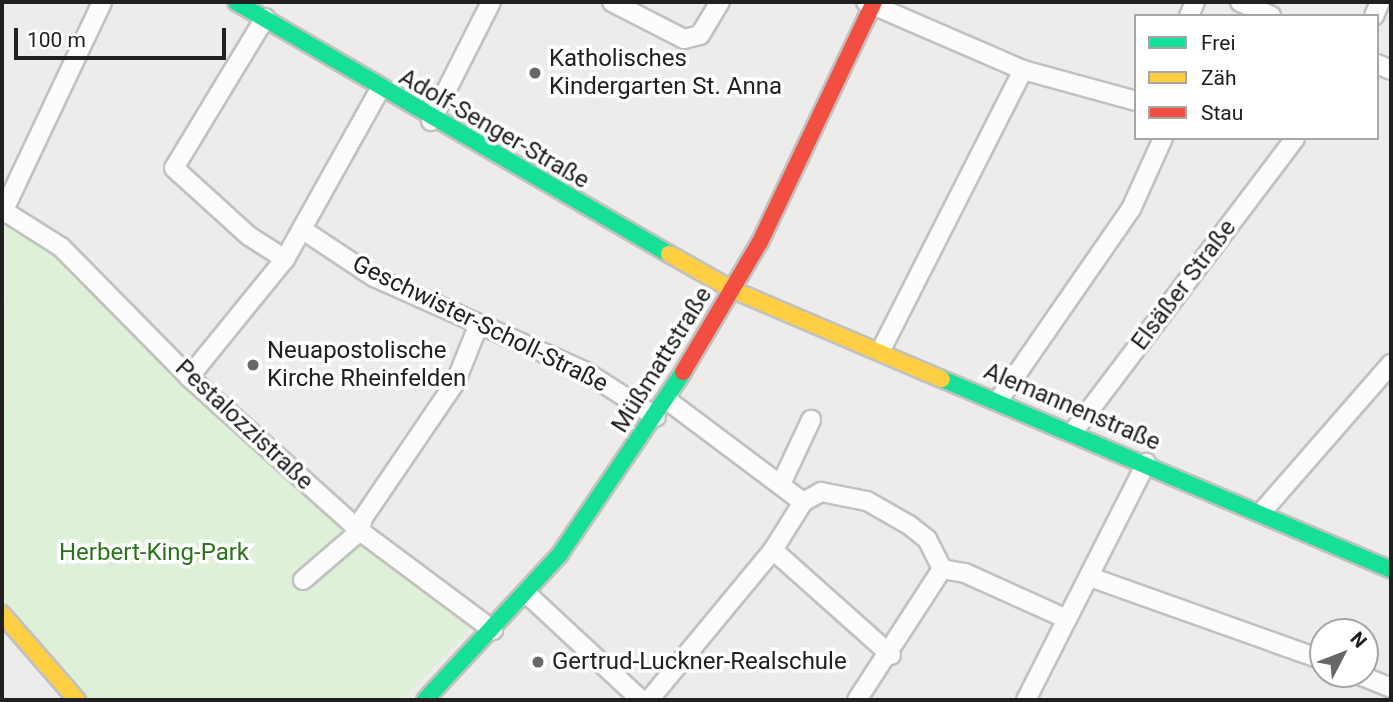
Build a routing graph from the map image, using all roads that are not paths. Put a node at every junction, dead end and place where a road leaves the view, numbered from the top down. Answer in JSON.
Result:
{"nodes":[{"id":1,"x":102,"y":2,"type":"edge"},
{"id":2,"x":236,"y":2,"type":"edge"},
{"id":3,"x":491,"y":2,"type":"edge"},
{"id":4,"x":612,"y":2,"type":"edge"},
{"id":5,"x":720,"y":2,"type":"edge"},
{"id":6,"x":1240,"y":2,"type":"edge"},
{"id":7,"x":870,"y":3,"type":"edge"},
{"id":8,"x":1267,"y":14,"type":"edge"},
{"id":9,"x":265,"y":18,"type":"junction"},
{"id":10,"x":1023,"y":70,"type":"junction"},
{"id":11,"x":380,"y":89,"type":"junction"},
{"id":12,"x":1134,"y":101,"type":"edge"},
{"id":13,"x":431,"y":121,"type":"junction"},
{"id":14,"x":1162,"y":140,"type":"edge"},
{"id":15,"x":1294,"y":140,"type":"edge"},
{"id":16,"x":3,"y":213,"type":"edge"},
{"id":17,"x":303,"y":230,"type":"junction"},
{"id":18,"x":285,"y":259,"type":"junction"},
{"id":19,"x":733,"y":290,"type":"junction"},
{"id":20,"x":478,"y":326,"type":"junction"},
{"id":21,"x":881,"y":350,"type":"junction"},
{"id":22,"x":1391,"y":364,"type":"edge"},
{"id":23,"x":189,"y":377,"type":"junction"},
{"id":24,"x":667,"y":400,"type":"junction"},
{"id":25,"x":998,"y":401,"type":"junction"},
{"id":26,"x":656,"y":417,"type":"junction"},
{"id":27,"x":811,"y":420,"type":"dead end"},
{"id":28,"x":1073,"y":432,"type":"junction"},
{"id":29,"x":1146,"y":463,"type":"junction"},
{"id":30,"x":781,"y":484,"type":"junction"},
{"id":31,"x":803,"y":502,"type":"junction"},
{"id":32,"x":1261,"y":513,"type":"junction"},
{"id":33,"x":360,"y":531,"type":"junction"},
{"id":34,"x":773,"y":550,"type":"junction"},
{"id":35,"x":942,"y":569,"type":"junction"},
{"id":36,"x":1391,"y":570,"type":"edge"},
{"id":37,"x":1090,"y":577,"type":"junction"},
{"id":38,"x":303,"y":580,"type":"dead end"},
{"id":39,"x":527,"y":594,"type":"junction"},
{"id":40,"x":2,"y":614,"type":"edge"},
{"id":41,"x":1067,"y":619,"type":"junction"},
{"id":42,"x":493,"y":630,"type":"junction"},
{"id":43,"x":1309,"y":655,"type":"edge"},
{"id":44,"x":891,"y":656,"type":"junction"},
{"id":45,"x":77,"y":700,"type":"edge"},
{"id":46,"x":425,"y":700,"type":"edge"},
{"id":47,"x":642,"y":700,"type":"edge"},
{"id":48,"x":649,"y":700,"type":"edge"},
{"id":49,"x":857,"y":700,"type":"edge"},
{"id":50,"x":1026,"y":700,"type":"edge"}],
"edges":[{"from":1,"to":16,"type":"street"},
{"from":2,"to":9,"type":"street","name":"Adolf-Senger-Straße"},
{"from":3,"to":13,"type":"street"},
{"from":4,"to":5,"type":"street"},
{"from":6,"to":8,"type":"street"},
{"from":7,"to":10,"type":"street"},
{"from":7,"to":19,"type":"street","name":"Müßmattstraße"},
{"from":9,"to":11,"type":"street","name":"Adolf-Senger-Straße"},
{"from":9,"to":18,"type":"street"},
{"from":10,"to":12,"type":"street"},
{"from":10,"to":21,"type":"street"},
{"from":11,"to":13,"type":"street","name":"Adolf-Senger-Straße"},
{"from":11,"to":17,"type":"street"},
{"from":13,"to":19,"type":"street","name":"Adolf-Senger-Straße"},
{"from":14,"to":25,"type":"street"},
{"from":15,"to":28,"type":"street","name":"Elsäßer Straße"},
{"from":16,"to":23,"type":"street","name":"Pestalozzistraße"},
{"from":17,"to":18,"type":"street"},
{"from":17,"to":20,"type":"street","name":"Geschwister-Scholl-Straße"},
{"from":18,"to":23,"type":"street"},
{"from":19,"to":21,"type":"street","name":"Alemannenstraße"},
{"from":19,"to":24,"type":"street","name":"Müßmattstraße"},
{"from":20,"to":26,"type":"street","name":"Geschwister-Scholl-Straße"},
{"from":20,"to":33,"type":"street"},
{"from":21,"to":25,"type":"street","name":"Alemannenstraße"},
{"from":22,"to":32,"type":"street"},
{"from":23,"to":33,"type":"street","name":"Pestalozzistraße"},
{"from":24,"to":26,"type":"street","name":"Müßmattstraße"},
{"from":24,"to":30,"type":"street"},
{"from":25,"to":28,"type":"street","name":"Alemannenstraße"},
{"from":26,"to":39,"type":"street","name":"Müßmattstraße"},
{"from":27,"to":30,"type":"street"},
{"from":28,"to":29,"type":"street","name":"Alemannenstraße"},
{"from":29,"to":32,"type":"street","name":"Alemannenstraße"},
{"from":29,"to":37,"type":"street"},
{"from":30,"to":31,"type":"street"},
{"from":31,"to":34,"type":"street"},
{"from":31,"to":35,"type":"street"},
{"from":32,"to":36,"type":"street","name":"Alemannenstraße"},
{"from":33,"to":38,"type":"street"},
{"from":33,"to":42,"type":"street","name":"Pestalozzistraße"},
{"from":34,"to":44,"type":"street"},
{"from":34,"to":48,"type":"street"},
{"from":35,"to":41,"type":"street"},
{"from":35,"to":44,"type":"street"},
{"from":37,"to":41,"type":"street"},
{"from":37,"to":43,"type":"street"},
{"from":39,"to":42,"type":"street","name":"Müßmattstraße"},
{"from":39,"to":47,"type":"street"},
{"from":40,"to":45,"type":"street"},
{"from":41,"to":50,"type":"street"},
{"from":42,"to":46,"type":"street","name":"Müßmattstraße"},
{"from":44,"to":49,"type":"street"}]}
